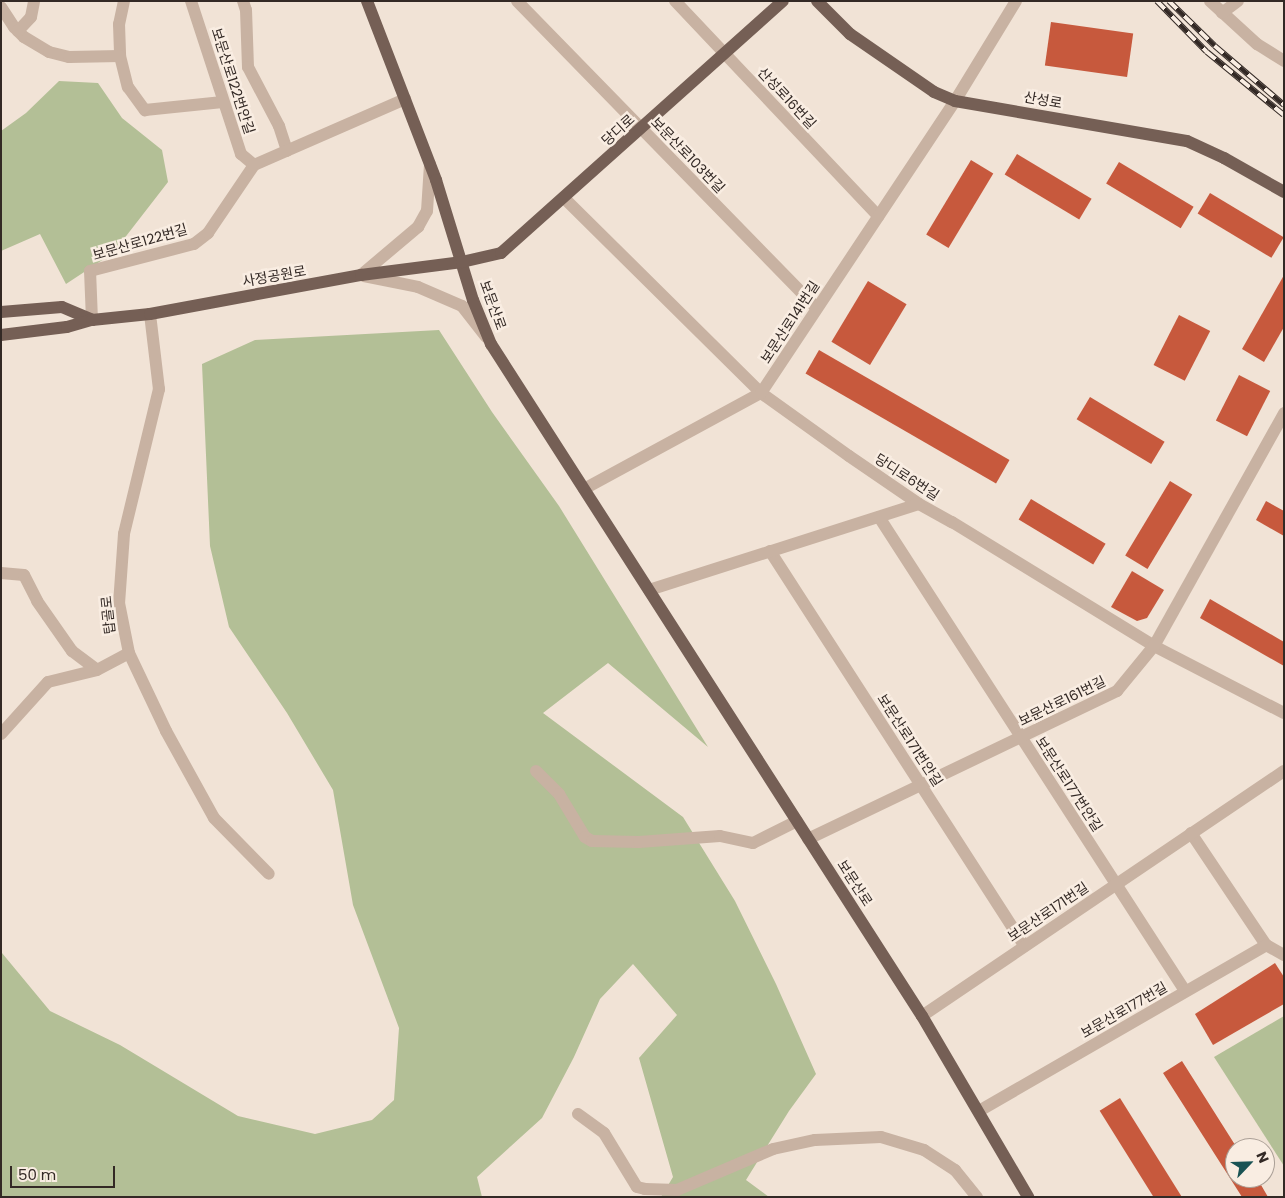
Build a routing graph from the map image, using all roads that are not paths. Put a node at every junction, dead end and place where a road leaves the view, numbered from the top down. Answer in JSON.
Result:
{"nodes":[{"id":1,"x":34,"y":1,"type":"edge"},
{"id":2,"x":124,"y":1,"type":"edge"},
{"id":3,"x":191,"y":1,"type":"edge"},
{"id":4,"x":243,"y":1,"type":"edge"},
{"id":5,"x":368,"y":1,"type":"edge"},
{"id":6,"x":517,"y":1,"type":"edge"},
{"id":7,"x":675,"y":1,"type":"edge"},
{"id":8,"x":783,"y":1,"type":"edge"},
{"id":9,"x":818,"y":1,"type":"edge"},
{"id":10,"x":1016,"y":1,"type":"edge"},
{"id":11,"x":1210,"y":1,"type":"edge"},
{"id":12,"x":1238,"y":1,"type":"edge"},
{"id":13,"x":1,"y":7,"type":"edge"},
{"id":14,"x":1222,"y":13,"type":"junction"},
{"id":15,"x":18,"y":31,"type":"junction"},
{"id":16,"x":724,"y":54,"type":"junction"},
{"id":17,"x":120,"y":56,"type":"junction"},
{"id":18,"x":1284,"y":62,"type":"edge"},
{"id":19,"x":405,"y":99,"type":"junction"},
{"id":20,"x":955,"y":101,"type":"junction"},
{"id":21,"x":223,"y":102,"type":"junction"},
{"id":22,"x":641,"y":128,"type":"junction"},
{"id":23,"x":286,"y":151,"type":"junction"},
{"id":24,"x":430,"y":164,"type":"junction"},
{"id":25,"x":254,"y":165,"type":"junction"},
{"id":26,"x":1284,"y":192,"type":"edge"},
{"id":27,"x":564,"y":198,"type":"junction"},
{"id":28,"x":878,"y":216,"type":"junction"},
{"id":29,"x":462,"y":262,"type":"junction"},
{"id":30,"x":361,"y":275,"type":"junction"},
{"id":31,"x":817,"y":308,"type":"junction"},
{"id":32,"x":1,"y":312,"type":"edge"},
{"id":33,"x":150,"y":314,"type":"junction"},
{"id":34,"x":92,"y":320,"type":"junction"},
{"id":35,"x":1,"y":335,"type":"edge"},
{"id":36,"x":492,"y":344,"type":"junction"},
{"id":37,"x":762,"y":393,"type":"junction"},
{"id":38,"x":1284,"y":413,"type":"edge"},
{"id":39,"x":584,"y":489,"type":"junction"},
{"id":40,"x":919,"y":504,"type":"junction"},
{"id":41,"x":879,"y":517,"type":"junction"},
{"id":42,"x":770,"y":551,"type":"junction"},
{"id":43,"x":1,"y":573,"type":"edge"},
{"id":44,"x":649,"y":590,"type":"junction"},
{"id":45,"x":1154,"y":646,"type":"junction"},
{"id":46,"x":129,"y":653,"type":"junction"},
{"id":47,"x":97,"y":670,"type":"junction"},
{"id":48,"x":1284,"y":713,"type":"edge"},
{"id":49,"x":1,"y":734,"type":"edge"},
{"id":50,"x":1021,"y":738,"type":"junction"},
{"id":51,"x":536,"y":771,"type":"dead end"},
{"id":52,"x":1284,"y":771,"type":"edge"},
{"id":53,"x":922,"y":786,"type":"junction"},
{"id":54,"x":797,"y":821,"type":"junction"},
{"id":55,"x":1191,"y":833,"type":"junction"},
{"id":56,"x":808,"y":839,"type":"junction"},
{"id":57,"x":269,"y":874,"type":"dead end"},
{"id":58,"x":1116,"y":884,"type":"junction"},
{"id":59,"x":1266,"y":945,"type":"junction"},
{"id":60,"x":1025,"y":946,"type":"junction"},
{"id":61,"x":1284,"y":955,"type":"edge"},
{"id":62,"x":1185,"y":991,"type":"junction"},
{"id":63,"x":922,"y":1016,"type":"junction"},
{"id":64,"x":979,"y":1111,"type":"junction"},
{"id":65,"x":578,"y":1114,"type":"dead end"},
{"id":66,"x":976,"y":1197,"type":"edge"},
{"id":67,"x":1028,"y":1197,"type":"edge"}],
"edges":[{"from":1,"to":15,"type":"street"},
{"from":2,"to":17,"type":"street"},
{"from":3,"to":21,"type":"street","name":"보문산로122번안길"},
{"from":4,"to":23,"type":"street"},
{"from":5,"to":19,"type":"main road","name":"보문산로"},
{"from":6,"to":22,"type":"street","name":"보문산로103번길"},
{"from":7,"to":16,"type":"street","name":"산성로16번길"},
{"from":8,"to":16,"type":"main road","name":"당디로"},
{"from":9,"to":20,"type":"main road","name":"산성로"},
{"from":10,"to":20,"type":"street","name":"보문산로141번길"},
{"from":11,"to":14,"type":"street"},
{"from":12,"to":14,"type":"street"},
{"from":13,"to":15,"type":"street"},
{"from":14,"to":18,"type":"street"},
{"from":15,"to":17,"type":"street"},
{"from":16,"to":22,"type":"main road","name":"당디로"},
{"from":16,"to":28,"type":"street","name":"산성로16번길"},
{"from":17,"to":21,"type":"street"},
{"from":19,"to":23,"type":"street"},
{"from":19,"to":24,"type":"main road","name":"보문산로"},
{"from":20,"to":26,"type":"main road","name":"산성로"},
{"from":20,"to":28,"type":"street","name":"보문산로141번길"},
{"from":21,"to":25,"type":"street","name":"보문산로122번안길"},
{"from":22,"to":27,"type":"main road","name":"당디로"},
{"from":22,"to":31,"type":"street","name":"보문산로103번길"},
{"from":23,"to":25,"type":"street"},
{"from":24,"to":29,"type":"main road","name":"보문산로"},
{"from":24,"to":30,"type":"street"},
{"from":25,"to":34,"type":"street","name":"보문산로122번길"},
{"from":27,"to":29,"type":"main road","name":"당디로"},
{"from":27,"to":37,"type":"street","name":"당디로6번길"},
{"from":28,"to":31,"type":"street","name":"보문산로141번길"},
{"from":29,"to":30,"type":"main road","name":"사정공원로"},
{"from":29,"to":36,"type":"main road","name":"보문산로"},
{"from":30,"to":33,"type":"main road","name":"사정공원로"},
{"from":30,"to":36,"type":"street"},
{"from":31,"to":37,"type":"street","name":"보문산로141번길"},
{"from":32,"to":34,"type":"main road","name":"사정공원로"},
{"from":33,"to":34,"type":"main road","name":"사정공원로"},
{"from":33,"to":46,"type":"street","name":"탑골로"},
{"from":34,"to":35,"type":"main road","name":"사정공원로"},
{"from":36,"to":39,"type":"main road","name":"보문산로"},
{"from":37,"to":39,"type":"street","name":"보문산로141번길"},
{"from":37,"to":40,"type":"street","name":"당디로6번길"},
{"from":38,"to":45,"type":"street","name":"보문산로161번길"},
{"from":39,"to":44,"type":"main road","name":"보문산로"},
{"from":40,"to":41,"type":"street"},
{"from":40,"to":45,"type":"street","name":"당디로6번길"},
{"from":41,"to":42,"type":"street"},
{"from":41,"to":50,"type":"street","name":"보문산로177번안길"},
{"from":42,"to":44,"type":"street"},
{"from":42,"to":53,"type":"street","name":"보문산로171번안길"},
{"from":43,"to":47,"type":"street"},
{"from":44,"to":54,"type":"main road","name":"보문산로"},
{"from":45,"to":48,"type":"street","name":"당디로6번길"},
{"from":45,"to":50,"type":"street","name":"보문산로161번길"},
{"from":46,"to":47,"type":"street"},
{"from":46,"to":57,"type":"street","name":"탑골로"},
{"from":47,"to":49,"type":"street"},
{"from":50,"to":53,"type":"street","name":"보문산로161번길"},
{"from":50,"to":58,"type":"street","name":"보문산로177번안길"},
{"from":51,"to":54,"type":"street"},
{"from":52,"to":55,"type":"street","name":"보문산로171번길"},
{"from":53,"to":56,"type":"street","name":"보문산로161번길"},
{"from":53,"to":60,"type":"street","name":"보문산로171번안길"},
{"from":54,"to":56,"type":"main road","name":"보문산로"},
{"from":55,"to":58,"type":"street","name":"보문산로171번길"},
{"from":55,"to":59,"type":"street"},
{"from":56,"to":63,"type":"main road","name":"보문산로"},
{"from":58,"to":60,"type":"street","name":"보문산로171번길"},
{"from":58,"to":62,"type":"street","name":"보문산로177번안길"},
{"from":59,"to":61,"type":"street"},
{"from":59,"to":62,"type":"street","name":"보문산로177번길"},
{"from":60,"to":63,"type":"street","name":"보문산로171번길"},
{"from":62,"to":64,"type":"street","name":"보문산로177번길"},
{"from":63,"to":64,"type":"main road","name":"보문산로"},
{"from":64,"to":67,"type":"main road","name":"보문산로"},
{"from":65,"to":66,"type":"street"}]}
